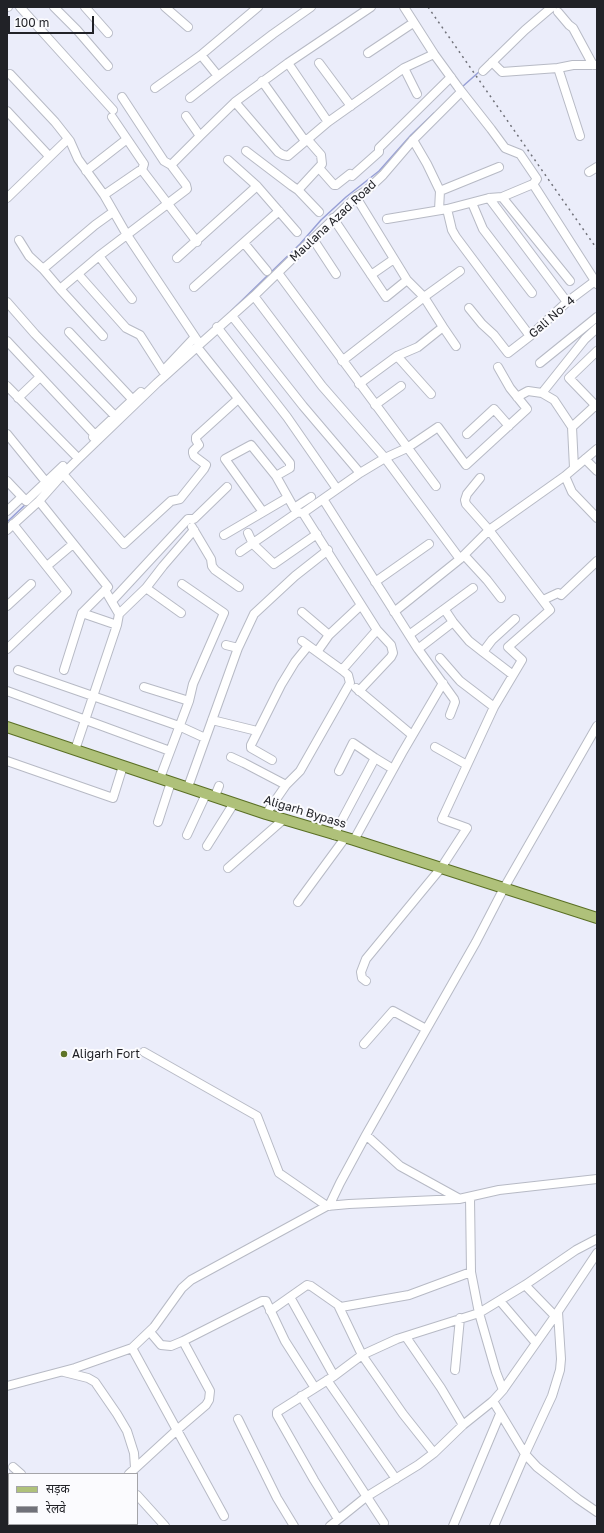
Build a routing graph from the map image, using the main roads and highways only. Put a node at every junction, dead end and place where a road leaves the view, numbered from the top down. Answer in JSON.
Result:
{"nodes":[{"id":1,"x":7,"y":727,"type":"edge"},
{"id":2,"x":597,"y":918,"type":"edge"}],
"edges":[{"from":1,"to":2,"type":"main road","name":"Aligarh Bypass"}]}
